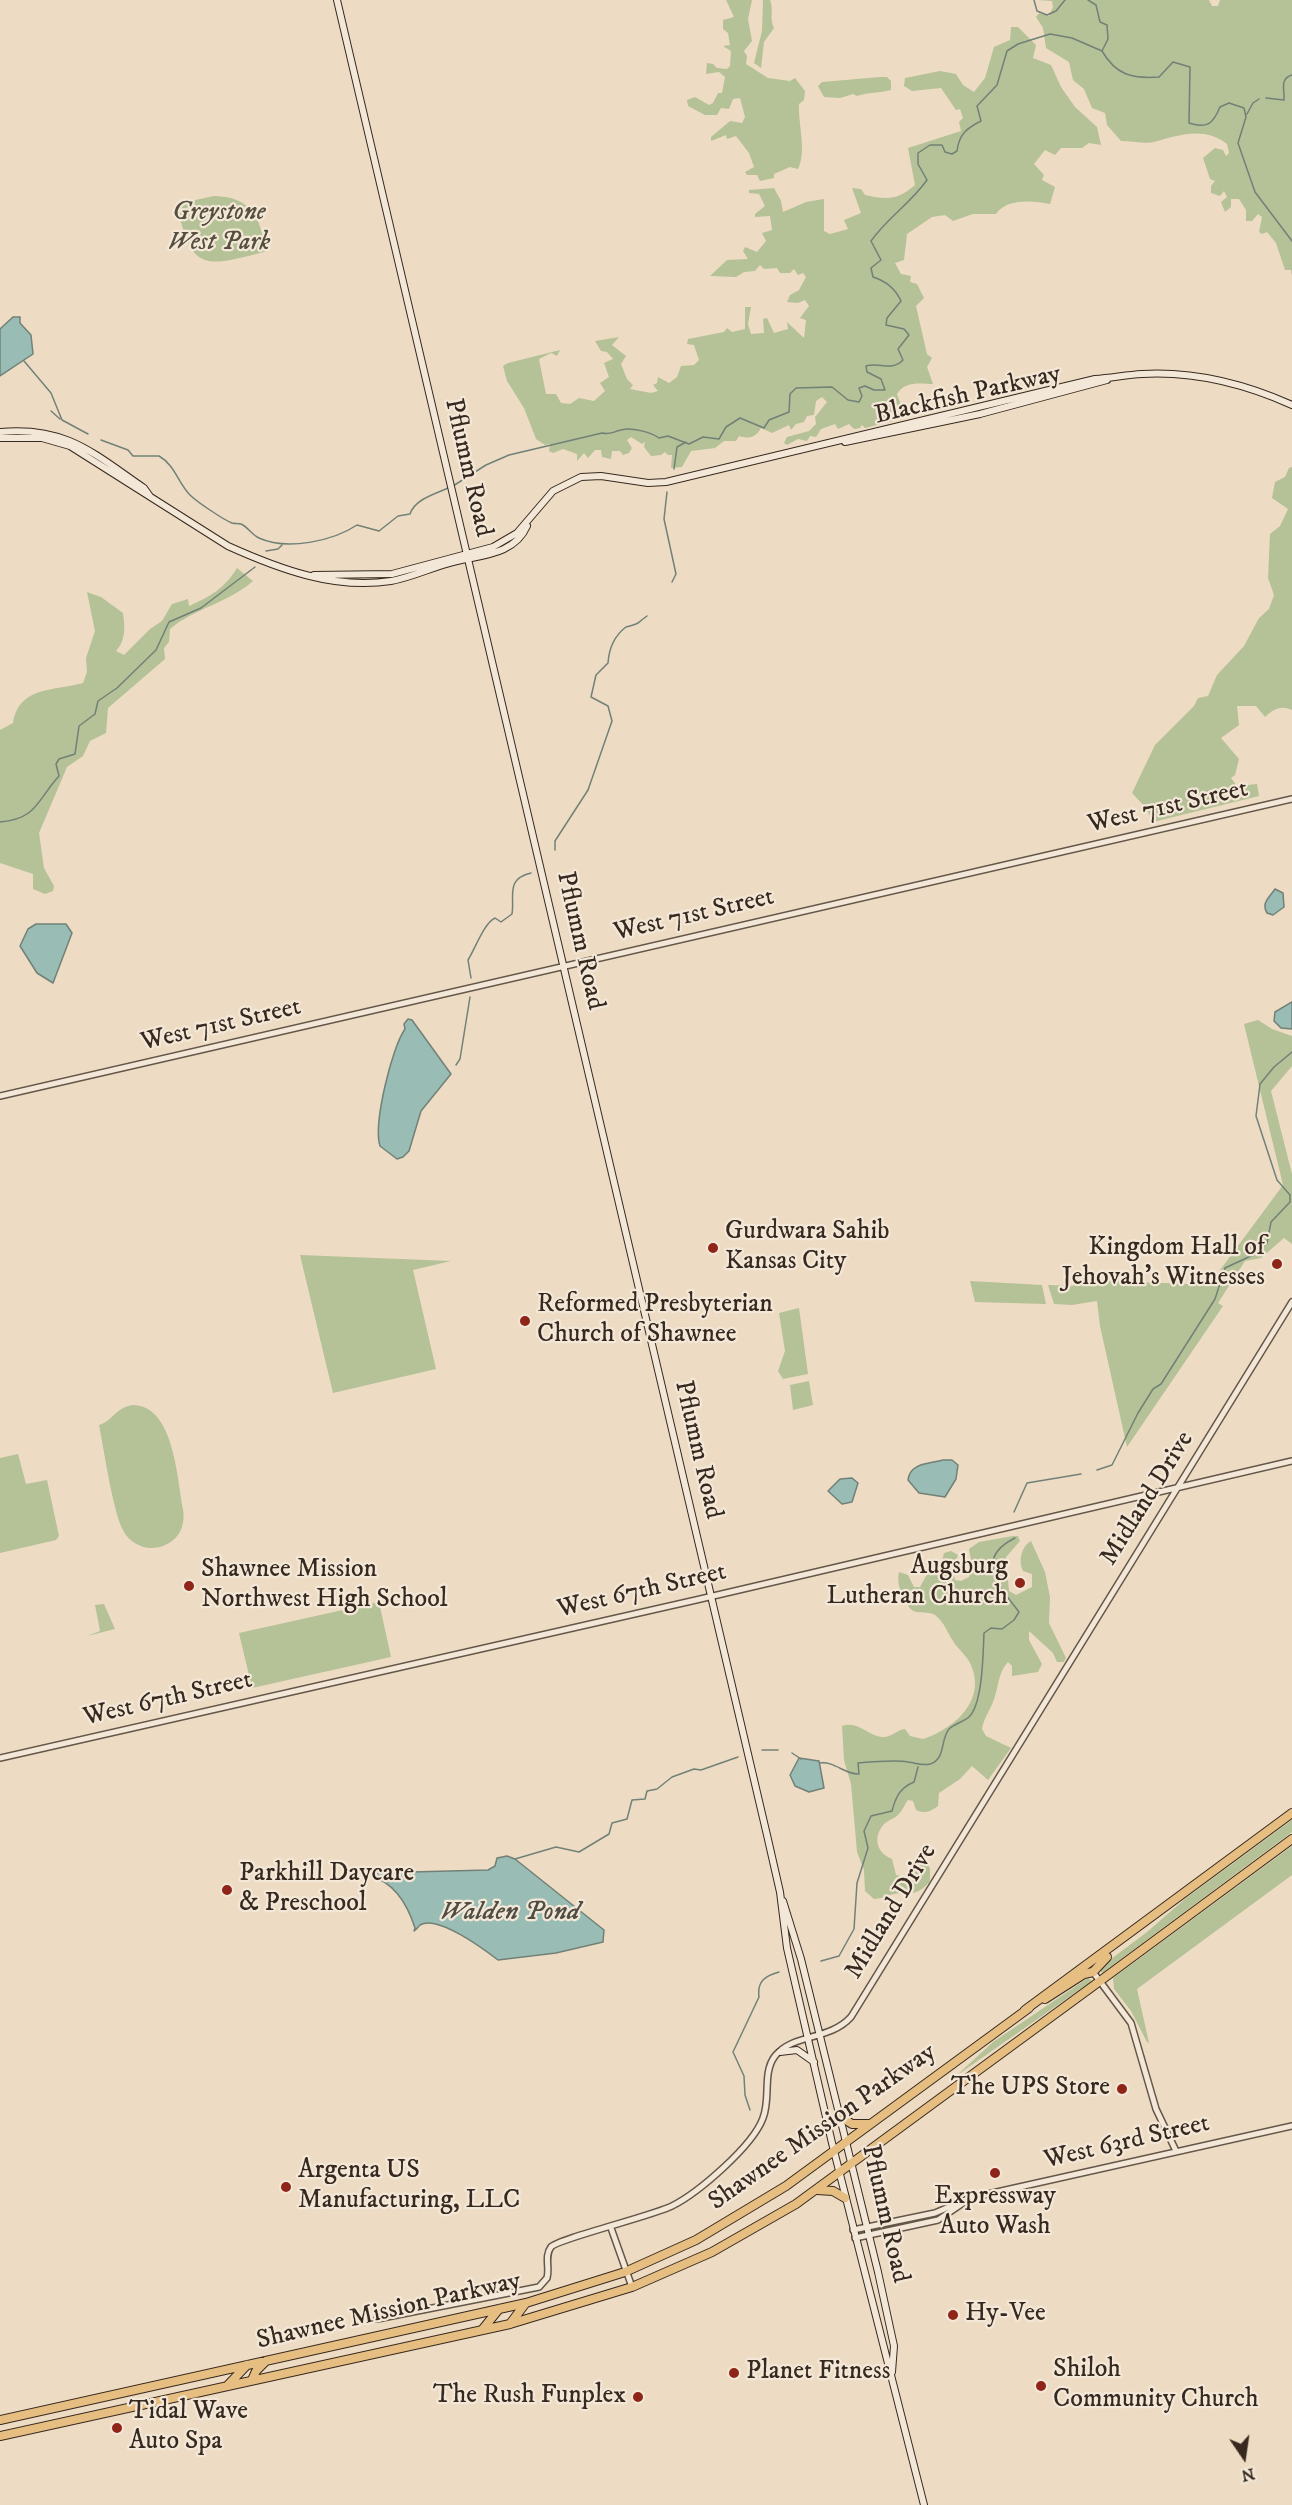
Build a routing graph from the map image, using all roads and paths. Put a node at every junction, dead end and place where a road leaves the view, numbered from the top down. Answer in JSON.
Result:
{"nodes":[{"id":1,"x":337,"y":0,"type":"edge"},
{"id":2,"x":1292,"y":405,"type":"edge"},
{"id":3,"x":0,"y":432,"type":"edge"},
{"id":4,"x":0,"y":438,"type":"edge"},
{"id":5,"x":87,"y":451,"type":"junction"},
{"id":6,"x":468,"y":556,"type":"junction"},
{"id":7,"x":1292,"y":799,"type":"edge"},
{"id":8,"x":565,"y":966,"type":"junction"},
{"id":9,"x":0,"y":1096,"type":"edge"},
{"id":10,"x":1292,"y":1302,"type":"edge"},
{"id":11,"x":1292,"y":1461,"type":"edge"},
{"id":12,"x":1177,"y":1488,"type":"junction"},
{"id":13,"x":711,"y":1596,"type":"junction"},
{"id":14,"x":0,"y":1758,"type":"edge"},
{"id":15,"x":1292,"y":1813,"type":"edge"},
{"id":16,"x":1292,"y":1839,"type":"edge"},
{"id":17,"x":780,"y":1892,"type":"junction"},
{"id":18,"x":1154,"y":1915,"type":"junction"},
{"id":19,"x":1093,"y":1972,"type":"junction"},
{"id":20,"x":1100,"y":1981,"type":"junction"},
{"id":21,"x":1025,"y":2010,"type":"junction"},
{"id":22,"x":819,"y":2036,"type":"junction"},
{"id":23,"x":809,"y":2038,"type":"junction"},
{"id":24,"x":780,"y":2052,"type":"junction"},
{"id":25,"x":814,"y":2062,"type":"junction"},
{"id":26,"x":841,"y":2117,"type":"junction"},
{"id":27,"x":871,"y":2124,"type":"junction"},
{"id":28,"x":1292,"y":2126,"type":"edge"},
{"id":29,"x":847,"y":2142,"type":"junction"},
{"id":30,"x":1176,"y":2151,"type":"junction"},
{"id":31,"x":834,"y":2152,"type":"junction"},
{"id":32,"x":852,"y":2163,"type":"junction"},
{"id":33,"x":839,"y":2173,"type":"junction"},
{"id":34,"x":817,"y":2190,"type":"junction"},
{"id":35,"x":845,"y":2198,"type":"junction"},
{"id":36,"x":970,"y":2198,"type":"junction"},
{"id":37,"x":611,"y":2228,"type":"junction"},
{"id":38,"x":867,"y":2228,"type":"junction"},
{"id":39,"x":853,"y":2230,"type":"junction"},
{"id":40,"x":869,"y":2235,"type":"junction"},
{"id":41,"x":855,"y":2238,"type":"junction"},
{"id":42,"x":625,"y":2272,"type":"junction"},
{"id":43,"x":632,"y":2287,"type":"junction"},
{"id":44,"x":526,"y":2303,"type":"junction"},
{"id":45,"x":499,"y":2309,"type":"junction"},
{"id":46,"x":377,"y":2319,"type":"dead end"},
{"id":47,"x":510,"y":2324,"type":"junction"},
{"id":48,"x":482,"y":2330,"type":"junction"},
{"id":49,"x":267,"y":2360,"type":"junction"},
{"id":50,"x":247,"y":2365,"type":"junction"},
{"id":51,"x":891,"y":2373,"type":"junction"},
{"id":52,"x":252,"y":2380,"type":"junction"},
{"id":53,"x":227,"y":2386,"type":"junction"},
{"id":54,"x":0,"y":2420,"type":"edge"},
{"id":55,"x":0,"y":2436,"type":"edge"},
{"id":56,"x":924,"y":2505,"type":"edge"}],
"edges":[{"from":1,"to":6,"type":"main road","name":"Pflumm Road"},
{"from":2,"to":6,"type":"main road","name":"Blackfish Parkway"},
{"from":3,"to":5,"type":"main road"},
{"from":4,"to":5,"type":"main road"},
{"from":5,"to":6,"type":"main road","name":"Blackfish Parkway"},
{"from":6,"to":8,"type":"main road","name":"Pflumm Road"},
{"from":7,"to":8,"type":"street","name":"West 71st Street"},
{"from":8,"to":9,"type":"street","name":"West 71st Street"},
{"from":8,"to":13,"type":"main road","name":"Pflumm Road"},
{"from":10,"to":12,"type":"street","name":"Midland Drive"},
{"from":11,"to":12,"type":"street","name":"West 67th Street"},
{"from":12,"to":13,"type":"street","name":"West 67th Street"},
{"from":12,"to":22,"type":"street","name":"Midland Drive"},
{"from":13,"to":14,"type":"street","name":"West 67th Street"},
{"from":13,"to":17,"type":"main road","name":"Pflumm Road"},
{"from":15,"to":18,"type":"highway","name":"Shawnee Mission Parkway"},
{"from":16,"to":20,"type":"highway","name":"Shawnee Mission Parkway"},
{"from":17,"to":22,"type":"main road","name":"Pflumm Road"},
{"from":17,"to":23,"type":"main road","name":"Pflumm Road"},
{"from":18,"to":19,"type":"highway"},
{"from":18,"to":21,"type":"highway","name":"Shawnee Mission Parkway"},
{"from":19,"to":20,"type":"street"},
{"from":19,"to":21,"type":"highway"},
{"from":20,"to":30,"type":"street"},
{"from":20,"to":32,"type":"highway","name":"Shawnee Mission Parkway"},
{"from":21,"to":27,"type":"highway","name":"Shawnee Mission Parkway"},
{"from":22,"to":23,"type":"street","name":"Midland Drive"},
{"from":22,"to":26,"type":"main road","name":"Pflumm Road"},
{"from":23,"to":24,"type":"street","name":"Midland Drive"},
{"from":23,"to":25,"type":"main road","name":"Pflumm Road"},
{"from":24,"to":25,"type":"main road"},
{"from":24,"to":37,"type":"street"},
{"from":25,"to":31,"type":"main road","name":"Pflumm Road"},
{"from":26,"to":27,"type":"highway"},
{"from":26,"to":29,"type":"main road","name":"Pflumm Road"},
{"from":27,"to":29,"type":"highway","name":"Shawnee Mission Parkway"},
{"from":28,"to":30,"type":"street","name":"West 63rd Street"},
{"from":29,"to":31,"type":"highway","name":"Shawnee Mission Parkway"},
{"from":29,"to":32,"type":"main road","name":"Pflumm Road"},
{"from":30,"to":36,"type":"street","name":"West 63rd Street"},
{"from":31,"to":33,"type":"main road","name":"Pflumm Road"},
{"from":31,"to":42,"type":"highway","name":"Shawnee Mission Parkway"},
{"from":32,"to":33,"type":"highway","name":"Shawnee Mission Parkway"},
{"from":32,"to":38,"type":"main road","name":"Pflumm Road"},
{"from":33,"to":34,"type":"highway","name":"Shawnee Mission Parkway"},
{"from":33,"to":35,"type":"main road","name":"Pflumm Road"},
{"from":34,"to":35,"type":"highway"},
{"from":34,"to":43,"type":"highway","name":"Shawnee Mission Parkway"},
{"from":35,"to":39,"type":"main road","name":"Pflumm Road"},
{"from":36,"to":38,"type":"street","name":"West 63rd Street"},
{"from":36,"to":40,"type":"street","name":"West 63rd Street"},
{"from":37,"to":42,"type":"street"},
{"from":37,"to":46,"type":"street"},
{"from":38,"to":39,"type":"street","name":"West 63rd Street"},
{"from":38,"to":40,"type":"main road","name":"Pflumm Road"},
{"from":39,"to":41,"type":"main road","name":"Pflumm Road"},
{"from":40,"to":41,"type":"street","name":"West 63rd Street"},
{"from":40,"to":51,"type":"main road","name":"Pflumm Road"},
{"from":41,"to":51,"type":"main road","name":"Pflumm Road"},
{"from":42,"to":43,"type":"street"},
{"from":42,"to":44,"type":"highway","name":"Shawnee Mission Parkway"},
{"from":43,"to":47,"type":"highway","name":"Shawnee Mission Parkway"},
{"from":44,"to":45,"type":"highway","name":"Shawnee Mission Parkway"},
{"from":44,"to":47,"type":"highway"},
{"from":45,"to":48,"type":"highway"},
{"from":45,"to":49,"type":"highway","name":"Shawnee Mission Parkway"},
{"from":47,"to":48,"type":"highway","name":"Shawnee Mission Parkway"},
{"from":48,"to":52,"type":"highway","name":"Shawnee Mission Parkway"},
{"from":49,"to":50,"type":"highway","name":"Shawnee Mission Parkway"},
{"from":49,"to":52,"type":"highway"},
{"from":50,"to":53,"type":"highway"},
{"from":50,"to":54,"type":"highway","name":"Shawnee Mission Parkway"},
{"from":51,"to":56,"type":"main road","name":"Pflumm Road"},
{"from":52,"to":53,"type":"highway","name":"Shawnee Mission Parkway"},
{"from":53,"to":55,"type":"highway","name":"Shawnee Mission Parkway"}]}
